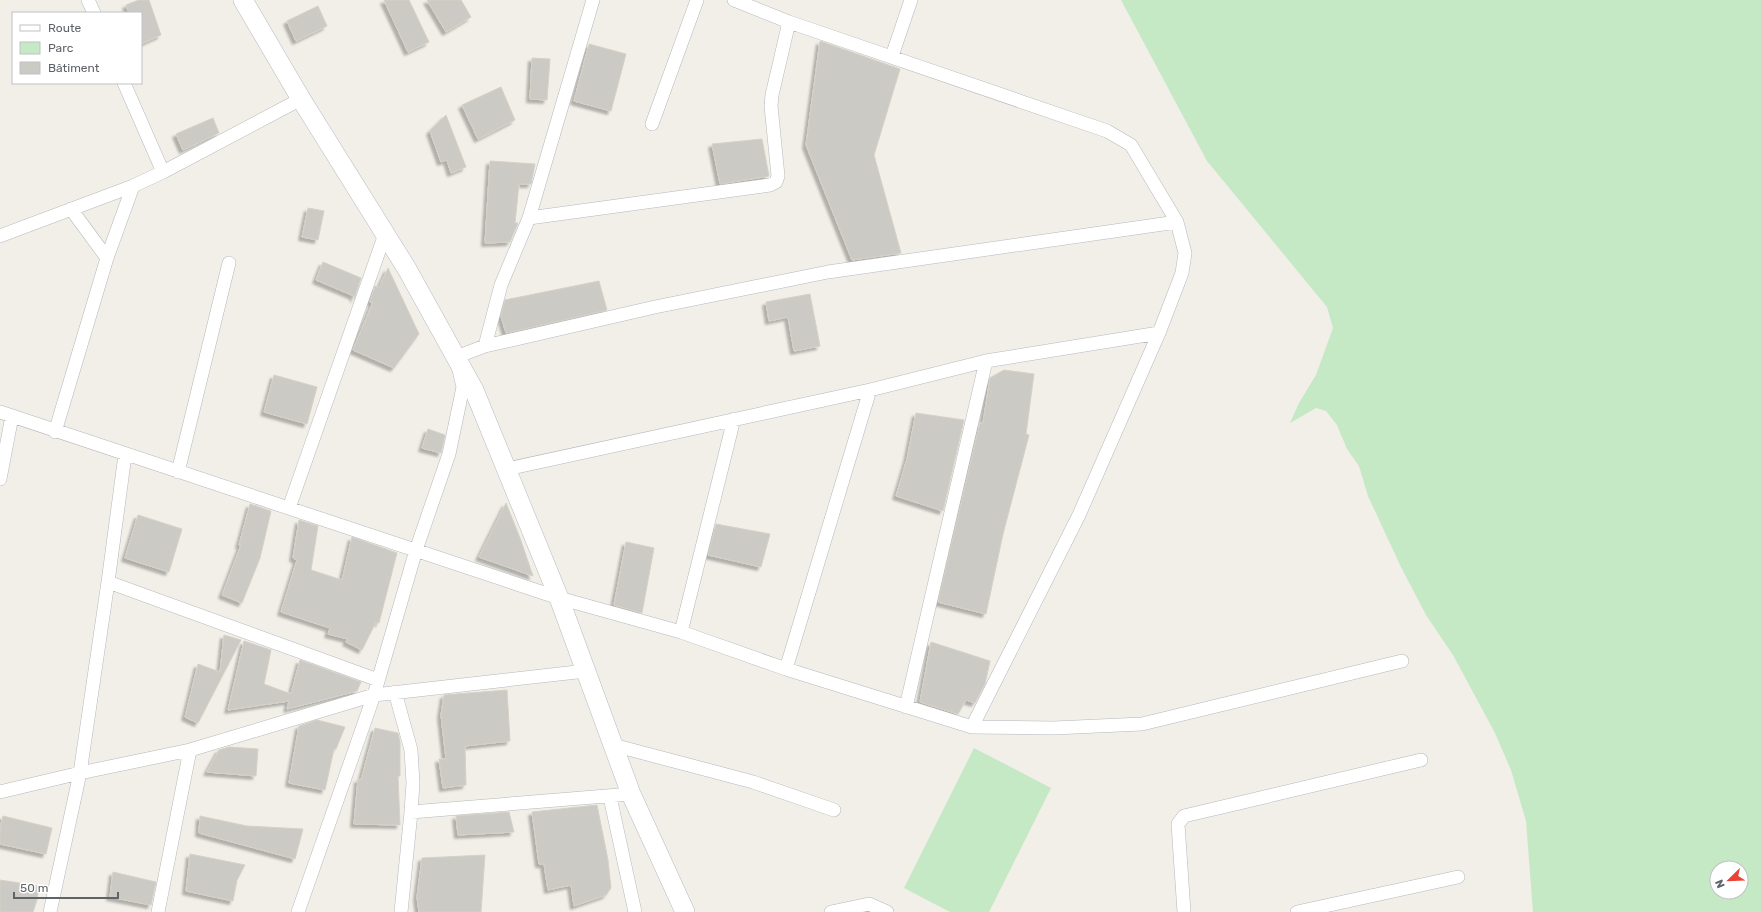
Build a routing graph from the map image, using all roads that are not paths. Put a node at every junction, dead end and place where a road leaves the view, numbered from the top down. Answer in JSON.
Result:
{"nodes":[{"id":1,"x":88,"y":0,"type":"edge"},
{"id":2,"x":243,"y":0,"type":"edge"},
{"id":3,"x":593,"y":0,"type":"edge"},
{"id":4,"x":697,"y":0,"type":"edge"},
{"id":5,"x":734,"y":0,"type":"edge"},
{"id":6,"x":911,"y":0,"type":"edge"},
{"id":7,"x":94,"y":12,"type":"edge"},
{"id":8,"x":790,"y":22,"type":"junction"},
{"id":9,"x":892,"y":56,"type":"junction"},
{"id":10,"x":124,"y":84,"type":"edge"},
{"id":11,"x":301,"y":99,"type":"junction"},
{"id":12,"x":652,"y":124,"type":"dead end"},
{"id":13,"x":163,"y":172,"type":"junction"},
{"id":14,"x":133,"y":186,"type":"junction"},
{"id":15,"x":71,"y":209,"type":"junction"},
{"id":16,"x":529,"y":218,"type":"junction"},
{"id":17,"x":1177,"y":222,"type":"junction"},
{"id":18,"x":384,"y":234,"type":"junction"},
{"id":19,"x":0,"y":236,"type":"edge"},
{"id":20,"x":108,"y":258,"type":"junction"},
{"id":21,"x":229,"y":263,"type":"dead end"},
{"id":22,"x":1159,"y":333,"type":"junction"},
{"id":23,"x":486,"y":346,"type":"junction"},
{"id":24,"x":456,"y":357,"type":"junction"},
{"id":25,"x":986,"y":361,"type":"junction"},
{"id":26,"x":870,"y":390,"type":"junction"},
{"id":27,"x":6,"y":414,"type":"edge"},
{"id":28,"x":734,"y":419,"type":"junction"},
{"id":29,"x":55,"y":432,"type":"junction"},
{"id":30,"x":125,"y":455,"type":"junction"},
{"id":31,"x":507,"y":469,"type":"junction"},
{"id":32,"x":178,"y":472,"type":"junction"},
{"id":33,"x":0,"y":479,"type":"edge"},
{"id":34,"x":289,"y":508,"type":"junction"},
{"id":35,"x":416,"y":550,"type":"junction"},
{"id":36,"x":108,"y":582,"type":"junction"},
{"id":37,"x":559,"y":598,"type":"junction"},
{"id":38,"x":682,"y":632,"type":"junction"},
{"id":39,"x":1402,"y":661,"type":"dead end"},
{"id":40,"x":786,"y":669,"type":"junction"},
{"id":41,"x":586,"y":671,"type":"junction"},
{"id":42,"x":378,"y":680,"type":"junction"},
{"id":43,"x":395,"y":692,"type":"junction"},
{"id":44,"x":374,"y":695,"type":"junction"},
{"id":45,"x":906,"y":707,"type":"junction"},
{"id":46,"x":972,"y":727,"type":"junction"},
{"id":47,"x":613,"y":745,"type":"junction"},
{"id":48,"x":190,"y":750,"type":"junction"},
{"id":49,"x":1421,"y":760,"type":"dead end"},
{"id":50,"x":80,"y":772,"type":"junction"},
{"id":51,"x":0,"y":792,"type":"edge"},
{"id":52,"x":630,"y":794,"type":"junction"},
{"id":53,"x":610,"y":797,"type":"junction"},
{"id":54,"x":834,"y":810,"type":"dead end"},
{"id":55,"x":411,"y":812,"type":"junction"},
{"id":56,"x":1458,"y":877,"type":"dead end"},
{"id":57,"x":50,"y":912,"type":"edge"},
{"id":58,"x":158,"y":912,"type":"edge"},
{"id":59,"x":298,"y":912,"type":"edge"},
{"id":60,"x":401,"y":912,"type":"edge"},
{"id":61,"x":635,"y":912,"type":"edge"},
{"id":62,"x":685,"y":912,"type":"edge"},
{"id":63,"x":831,"y":912,"type":"edge"},
{"id":64,"x":887,"y":912,"type":"edge"},
{"id":65,"x":1184,"y":912,"type":"edge"},
{"id":66,"x":1297,"y":912,"type":"edge"}],
"edges":[{"from":1,"to":7,"type":"street"},
{"from":2,"to":11,"type":"main road"},
{"from":3,"to":16,"type":"street"},
{"from":4,"to":12,"type":"street"},
{"from":5,"to":8,"type":"street"},
{"from":6,"to":9,"type":"street"},
{"from":8,"to":9,"type":"street"},
{"from":8,"to":16,"type":"street"},
{"from":9,"to":17,"type":"street"},
{"from":10,"to":13,"type":"street"},
{"from":11,"to":13,"type":"street"},
{"from":11,"to":18,"type":"main road"},
{"from":13,"to":14,"type":"street"},
{"from":14,"to":15,"type":"street"},
{"from":14,"to":20,"type":"street"},
{"from":15,"to":19,"type":"street"},
{"from":15,"to":20,"type":"street"},
{"from":16,"to":23,"type":"street"},
{"from":17,"to":22,"type":"street"},
{"from":17,"to":23,"type":"street"},
{"from":18,"to":24,"type":"main road"},
{"from":18,"to":34,"type":"street"},
{"from":20,"to":29,"type":"street"},
{"from":21,"to":32,"type":"street"},
{"from":22,"to":25,"type":"street"},
{"from":22,"to":46,"type":"street"},
{"from":23,"to":24,"type":"street"},
{"from":24,"to":31,"type":"main road"},
{"from":24,"to":35,"type":"street"},
{"from":25,"to":26,"type":"street"},
{"from":25,"to":45,"type":"street"},
{"from":26,"to":28,"type":"street"},
{"from":26,"to":40,"type":"street"},
{"from":27,"to":29,"type":"street"},
{"from":27,"to":33,"type":"street"},
{"from":28,"to":31,"type":"street"},
{"from":28,"to":38,"type":"street"},
{"from":29,"to":30,"type":"street"},
{"from":30,"to":32,"type":"street"},
{"from":30,"to":36,"type":"street"},
{"from":31,"to":37,"type":"main road"},
{"from":32,"to":34,"type":"street"},
{"from":34,"to":35,"type":"street"},
{"from":35,"to":37,"type":"street"},
{"from":35,"to":42,"type":"street"},
{"from":36,"to":42,"type":"street"},
{"from":36,"to":50,"type":"street"},
{"from":37,"to":38,"type":"street"},
{"from":37,"to":41,"type":"main road"},
{"from":38,"to":40,"type":"street"},
{"from":39,"to":46,"type":"street"},
{"from":40,"to":45,"type":"street"},
{"from":41,"to":43,"type":"street"},
{"from":41,"to":47,"type":"main road"},
{"from":42,"to":44,"type":"street"},
{"from":43,"to":44,"type":"street"},
{"from":43,"to":55,"type":"street"},
{"from":44,"to":48,"type":"street"},
{"from":44,"to":59,"type":"street"},
{"from":45,"to":46,"type":"street"},
{"from":47,"to":52,"type":"main road"},
{"from":47,"to":54,"type":"street"},
{"from":48,"to":50,"type":"street"},
{"from":48,"to":58,"type":"street"},
{"from":49,"to":65,"type":"street"},
{"from":50,"to":51,"type":"street"},
{"from":50,"to":57,"type":"street"},
{"from":52,"to":53,"type":"street"},
{"from":52,"to":62,"type":"main road"},
{"from":53,"to":55,"type":"street"},
{"from":53,"to":61,"type":"street"},
{"from":55,"to":60,"type":"street"},
{"from":56,"to":66,"type":"street"},
{"from":63,"to":64,"type":"street"}]}
